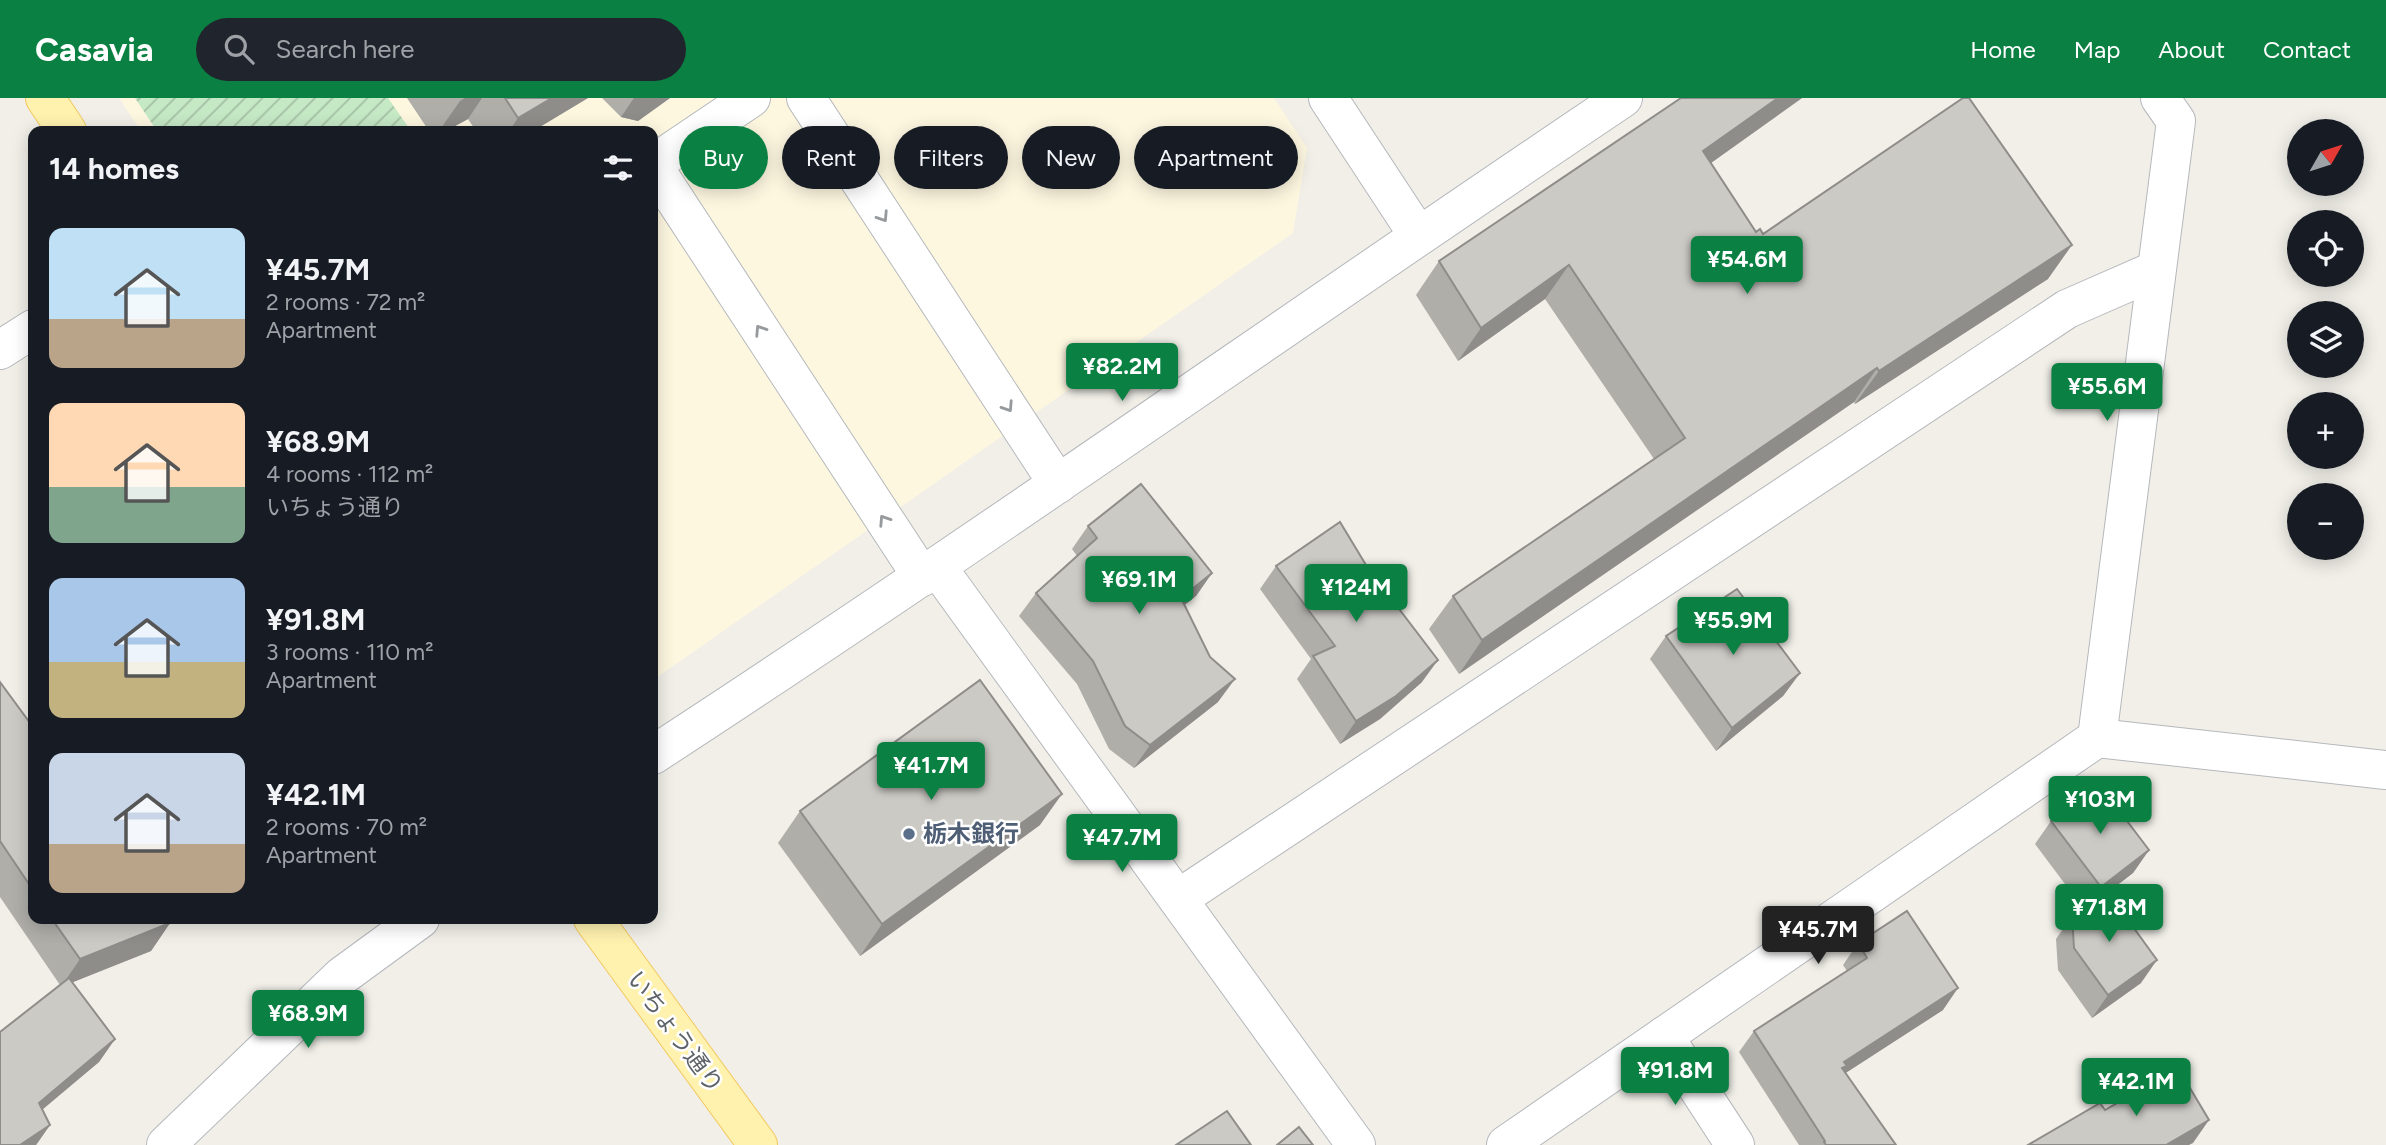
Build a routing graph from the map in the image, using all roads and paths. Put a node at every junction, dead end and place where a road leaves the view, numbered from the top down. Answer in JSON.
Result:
{"nodes":[{"id":1,"x":45,"y":98,"type":"edge"},
{"id":2,"x":751,"y":98,"type":"edge"},
{"id":3,"x":806,"y":98,"type":"edge"},
{"id":4,"x":1328,"y":98,"type":"edge"},
{"id":5,"x":1622,"y":98,"type":"edge"},
{"id":6,"x":2160,"y":98,"type":"edge"},
{"id":7,"x":64,"y":126,"type":"edge"},
{"id":8,"x":658,"y":162,"type":"edge"},
{"id":9,"x":658,"y":172,"type":"edge"},
{"id":10,"x":1418,"y":235,"type":"junction"},
{"id":11,"x":2157,"y":270,"type":"junction"},
{"id":12,"x":28,"y":332,"type":"edge"},
{"id":13,"x":0,"y":350,"type":"edge"},
{"id":14,"x":1058,"y":484,"type":"junction"},
{"id":15,"x":929,"y":572,"type":"junction"},
{"id":16,"x":2097,"y":738,"type":"junction"},
{"id":17,"x":658,"y":752,"type":"edge"},
{"id":18,"x":2386,"y":770,"type":"edge"},
{"id":19,"x":1178,"y":899,"type":"junction"},
{"id":20,"x":413,"y":924,"type":"edge"},
{"id":21,"x":597,"y":924,"type":"edge"},
{"id":22,"x":1664,"y":1036,"type":"junction"},
{"id":23,"x":166,"y":1145,"type":"edge"},
{"id":24,"x":758,"y":1145,"type":"edge"},
{"id":25,"x":1356,"y":1145,"type":"edge"},
{"id":26,"x":1506,"y":1145,"type":"edge"},
{"id":27,"x":1735,"y":1145,"type":"edge"}],
"edges":[{"from":1,"to":7,"type":"main road"},
{"from":2,"to":8,"type":"street"},
{"from":3,"to":14,"type":"street","one_way":true},
{"from":4,"to":10,"type":"street"},
{"from":5,"to":10,"type":"street"},
{"from":6,"to":11,"type":"street"},
{"from":15,"to":9,"type":"street","one_way":true},
{"from":10,"to":14,"type":"street"},
{"from":11,"to":16,"type":"street"},
{"from":11,"to":19,"type":"street"},
{"from":12,"to":13,"type":"street"},
{"from":14,"to":15,"type":"street"},
{"from":15,"to":17,"type":"street"},
{"from":15,"to":19,"type":"street"},
{"from":16,"to":18,"type":"street"},
{"from":16,"to":22,"type":"street"},
{"from":19,"to":25,"type":"street"},
{"from":20,"to":23,"type":"street"},
{"from":21,"to":24,"type":"main road","name":"いちょう通り"},
{"from":22,"to":26,"type":"street"},
{"from":22,"to":27,"type":"street"}]}
